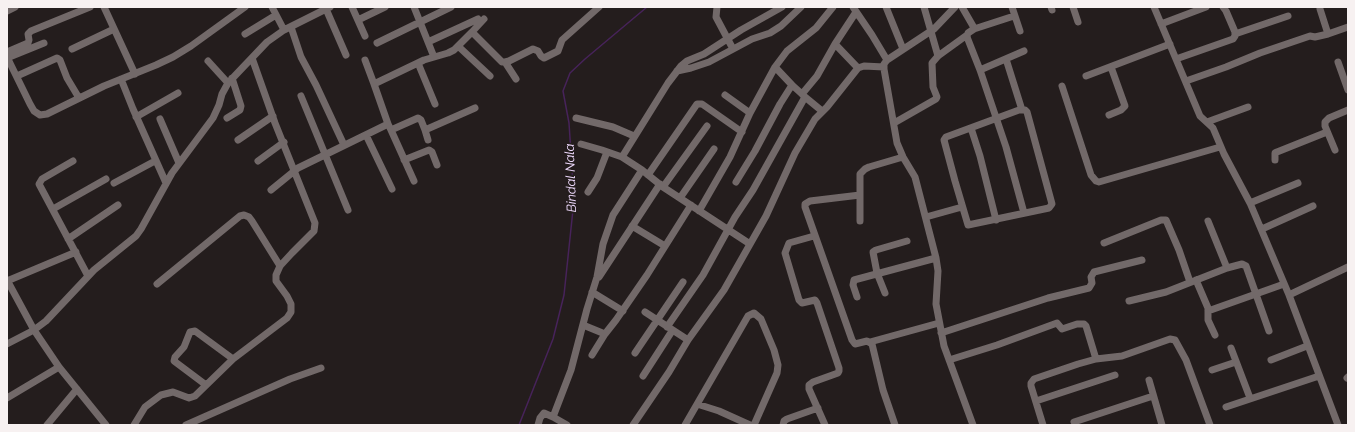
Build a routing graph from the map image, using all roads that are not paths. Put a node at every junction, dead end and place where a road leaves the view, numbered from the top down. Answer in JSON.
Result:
{"nodes":[{"id":1,"x":15,"y":7,"type":"edge"},
{"id":2,"x":90,"y":7,"type":"edge"},
{"id":3,"x":104,"y":7,"type":"edge"},
{"id":4,"x":245,"y":7,"type":"edge"},
{"id":5,"x":272,"y":7,"type":"edge"},
{"id":6,"x":352,"y":7,"type":"edge"},
{"id":7,"x":385,"y":7,"type":"edge"},
{"id":8,"x":414,"y":7,"type":"edge"},
{"id":9,"x":451,"y":7,"type":"edge"},
{"id":10,"x":599,"y":7,"type":"edge"},
{"id":11,"x":717,"y":7,"type":"edge"},
{"id":12,"x":782,"y":7,"type":"edge"},
{"id":13,"x":801,"y":7,"type":"edge"},
{"id":14,"x":833,"y":7,"type":"edge"},
{"id":15,"x":886,"y":7,"type":"edge"},
{"id":16,"x":924,"y":7,"type":"edge"},
{"id":17,"x":955,"y":7,"type":"edge"},
{"id":18,"x":962,"y":7,"type":"edge"},
{"id":19,"x":1012,"y":7,"type":"edge"},
{"id":20,"x":1073,"y":7,"type":"edge"},
{"id":21,"x":1154,"y":7,"type":"edge"},
{"id":22,"x":1206,"y":7,"type":"edge"},
{"id":23,"x":1223,"y":7,"type":"edge"},
{"id":24,"x":328,"y":8,"type":"edge"},
{"id":25,"x":855,"y":9,"type":"edge"},
{"id":26,"x":1320,"y":9,"type":"dead end"},
{"id":27,"x":7,"y":11,"type":"edge"},
{"id":28,"x":276,"y":15,"type":"junction"},
{"id":29,"x":1014,"y":16,"type":"junction"},
{"id":30,"x":1288,"y":16,"type":"dead end"},
{"id":31,"x":358,"y":20,"type":"junction"},
{"id":32,"x":420,"y":22,"type":"junction"},
{"id":33,"x":1078,"y":22,"type":"dead end"},
{"id":34,"x":1161,"y":24,"type":"junction"},
{"id":35,"x":1348,"y":27,"type":"edge"},
{"id":36,"x":114,"y":29,"type":"junction"},
{"id":37,"x":288,"y":29,"type":"junction"},
{"id":38,"x":974,"y":29,"type":"junction"},
{"id":39,"x":932,"y":31,"type":"junction"},
{"id":40,"x":1020,"y":31,"type":"dead end"},
{"id":41,"x":472,"y":32,"type":"junction"},
{"id":42,"x":245,"y":34,"type":"dead end"},
{"id":43,"x":1235,"y":34,"type":"junction"},
{"id":44,"x":1328,"y":34,"type":"junction"},
{"id":45,"x":967,"y":35,"type":"junction"},
{"id":46,"x":365,"y":36,"type":"dead end"},
{"id":47,"x":728,"y":39,"type":"junction"},
{"id":48,"x":428,"y":42,"type":"junction"},
{"id":49,"x":44,"y":43,"type":"dead end"},
{"id":50,"x":378,"y":43,"type":"dead end"},
{"id":51,"x":835,"y":44,"type":"junction"},
{"id":52,"x":1170,"y":44,"type":"junction"},
{"id":53,"x":458,"y":46,"type":"junction"},
{"id":54,"x":72,"y":49,"type":"dead end"},
{"id":55,"x":733,"y":49,"type":"junction"},
{"id":56,"x":904,"y":49,"type":"junction"},
{"id":57,"x":7,"y":52,"type":"edge"},
{"id":58,"x":1024,"y":52,"type":"dead end"},
{"id":59,"x":346,"y":55,"type":"dead end"},
{"id":60,"x":938,"y":56,"type":"junction"},
{"id":61,"x":434,"y":57,"type":"junction"},
{"id":62,"x":7,"y":58,"type":"edge"},
{"id":63,"x":252,"y":58,"type":"junction"},
{"id":64,"x":1006,"y":59,"type":"junction"},
{"id":65,"x":1176,"y":59,"type":"junction"},
{"id":66,"x":365,"y":60,"type":"dead end"},
{"id":67,"x":208,"y":62,"type":"dead end"},
{"id":68,"x":505,"y":62,"type":"junction"},
{"id":69,"x":1338,"y":62,"type":"dead end"},
{"id":70,"x":418,"y":63,"type":"junction"},
{"id":71,"x":886,"y":64,"type":"junction"},
{"id":72,"x":776,"y":67,"type":"junction"},
{"id":73,"x":1111,"y":67,"type":"junction"},
{"id":74,"x":858,"y":68,"type":"junction"},
{"id":75,"x":980,"y":70,"type":"junction"},
{"id":76,"x":677,"y":71,"type":"junction"},
{"id":77,"x":136,"y":74,"type":"junction"},
{"id":78,"x":17,"y":76,"type":"junction"},
{"id":79,"x":490,"y":76,"type":"dead end"},
{"id":80,"x":1086,"y":76,"type":"dead end"},
{"id":81,"x":121,"y":79,"type":"junction"},
{"id":82,"x":516,"y":79,"type":"dead end"},
{"id":83,"x":230,"y":81,"type":"junction"},
{"id":84,"x":1186,"y":82,"type":"junction"},
{"id":85,"x":374,"y":84,"type":"junction"},
{"id":86,"x":792,"y":85,"type":"junction"},
{"id":87,"x":1062,"y":86,"type":"dead end"},
{"id":88,"x":1348,"y":90,"type":"edge"},
{"id":89,"x":178,"y":92,"type":"dead end"},
{"id":90,"x":725,"y":95,"type":"dead end"},
{"id":91,"x":301,"y":96,"type":"dead end"},
{"id":92,"x":804,"y":96,"type":"junction"},
{"id":93,"x":79,"y":98,"type":"junction"},
{"id":94,"x":435,"y":104,"type":"dead end"},
{"id":95,"x":1248,"y":107,"type":"dead end"},
{"id":96,"x":475,"y":108,"type":"dead end"},
{"id":97,"x":1022,"y":110,"type":"junction"},
{"id":98,"x":1348,"y":110,"type":"edge"},
{"id":99,"x":822,"y":111,"type":"junction"},
{"id":100,"x":750,"y":113,"type":"junction"},
{"id":101,"x":1108,"y":115,"type":"dead end"},
{"id":102,"x":273,"y":116,"type":"junction"},
{"id":103,"x":136,"y":117,"type":"junction"},
{"id":104,"x":227,"y":118,"type":"dead end"},
{"id":105,"x":576,"y":118,"type":"dead end"},
{"id":106,"x":160,"y":119,"type":"dead end"},
{"id":107,"x":996,"y":119,"type":"junction"},
{"id":108,"x":1207,"y":122,"type":"junction"},
{"id":109,"x":894,"y":123,"type":"junction"},
{"id":110,"x":707,"y":126,"type":"dead end"},
{"id":111,"x":389,"y":127,"type":"junction"},
{"id":112,"x":971,"y":128,"type":"junction"},
{"id":113,"x":425,"y":130,"type":"junction"},
{"id":114,"x":742,"y":132,"type":"junction"},
{"id":115,"x":1327,"y":132,"type":"junction"},
{"id":116,"x":366,"y":135,"type":"junction"},
{"id":117,"x":634,"y":136,"type":"junction"},
{"id":118,"x":238,"y":140,"type":"dead end"},
{"id":119,"x":428,"y":140,"type":"dead end"},
{"id":120,"x":284,"y":142,"type":"junction"},
{"id":121,"x":581,"y":144,"type":"dead end"},
{"id":122,"x":344,"y":145,"type":"junction"},
{"id":123,"x":1220,"y":146,"type":"junction"},
{"id":124,"x":714,"y":149,"type":"dead end"},
{"id":125,"x":1335,"y":150,"type":"dead end"},
{"id":126,"x":607,"y":152,"type":"junction"},
{"id":127,"x":326,"y":155,"type":"junction"},
{"id":128,"x":622,"y":157,"type":"junction"},
{"id":129,"x":903,"y":157,"type":"junction"},
{"id":130,"x":404,"y":160,"type":"junction"},
{"id":131,"x":1275,"y":160,"type":"dead end"},
{"id":132,"x":73,"y":161,"type":"dead end"},
{"id":133,"x":155,"y":161,"type":"junction"},
{"id":134,"x":258,"y":161,"type":"dead end"},
{"id":135,"x":179,"y":162,"type":"junction"},
{"id":136,"x":437,"y":166,"type":"dead end"},
{"id":137,"x":294,"y":170,"type":"junction"},
{"id":138,"x":642,"y":170,"type":"junction"},
{"id":139,"x":648,"y":175,"type":"junction"},
{"id":140,"x":106,"y":179,"type":"dead end"},
{"id":141,"x":414,"y":181,"type":"dead end"},
{"id":142,"x":736,"y":182,"type":"dead end"},
{"id":143,"x":114,"y":183,"type":"dead end"},
{"id":144,"x":166,"y":183,"type":"junction"},
{"id":145,"x":1298,"y":183,"type":"dead end"},
{"id":146,"x":661,"y":185,"type":"junction"},
{"id":147,"x":392,"y":189,"type":"dead end"},
{"id":148,"x":270,"y":190,"type":"dead end"},
{"id":149,"x":588,"y":192,"type":"dead end"},
{"id":150,"x":860,"y":195,"type":"junction"},
{"id":151,"x":680,"y":198,"type":"junction"},
{"id":152,"x":1250,"y":203,"type":"junction"},
{"id":153,"x":118,"y":205,"type":"dead end"},
{"id":154,"x":691,"y":206,"type":"junction"},
{"id":155,"x":1313,"y":206,"type":"dead end"},
{"id":156,"x":962,"y":207,"type":"junction"},
{"id":157,"x":53,"y":209,"type":"junction"},
{"id":158,"x":348,"y":210,"type":"dead end"},
{"id":159,"x":700,"y":211,"type":"junction"},
{"id":160,"x":1024,"y":213,"type":"junction"},
{"id":161,"x":926,"y":217,"type":"junction"},
{"id":162,"x":996,"y":220,"type":"junction"},
{"id":163,"x":860,"y":221,"type":"dead end"},
{"id":164,"x":1208,"y":221,"type":"dead end"},
{"id":165,"x":632,"y":226,"type":"junction"},
{"id":166,"x":1262,"y":229,"type":"junction"},
{"id":167,"x":728,"y":230,"type":"junction"},
{"id":168,"x":814,"y":236,"type":"junction"},
{"id":169,"x":68,"y":239,"type":"junction"},
{"id":170,"x":907,"y":241,"type":"dead end"},
{"id":171,"x":1104,"y":243,"type":"dead end"},
{"id":172,"x":750,"y":244,"type":"junction"},
{"id":173,"x":665,"y":246,"type":"junction"},
{"id":174,"x":76,"y":252,"type":"junction"},
{"id":175,"x":936,"y":258,"type":"junction"},
{"id":176,"x":1142,"y":260,"type":"dead end"},
{"id":177,"x":1348,"y":267,"type":"edge"},
{"id":178,"x":1227,"y":268,"type":"junction"},
{"id":179,"x":278,"y":270,"type":"junction"},
{"id":180,"x":877,"y":273,"type":"junction"},
{"id":181,"x":88,"y":276,"type":"junction"},
{"id":182,"x":7,"y":281,"type":"edge"},
{"id":183,"x":1193,"y":281,"type":"junction"},
{"id":184,"x":684,"y":282,"type":"dead end"},
{"id":185,"x":595,"y":283,"type":"junction"},
{"id":186,"x":157,"y":284,"type":"dead end"},
{"id":187,"x":1284,"y":284,"type":"junction"},
{"id":188,"x":592,"y":292,"type":"junction"},
{"id":189,"x":885,"y":293,"type":"dead end"},
{"id":190,"x":1255,"y":295,"type":"junction"},
{"id":191,"x":1289,"y":295,"type":"junction"},
{"id":192,"x":857,"y":297,"type":"dead end"},
{"id":193,"x":1129,"y":301,"type":"dead end"},
{"id":194,"x":623,"y":311,"type":"junction"},
{"id":195,"x":645,"y":312,"type":"dead end"},
{"id":196,"x":1208,"y":312,"type":"junction"},
{"id":197,"x":657,"y":321,"type":"junction"},
{"id":198,"x":939,"y":323,"type":"junction"},
{"id":199,"x":583,"y":325,"type":"junction"},
{"id":200,"x":670,"y":329,"type":"junction"},
{"id":201,"x":34,"y":330,"type":"junction"},
{"id":202,"x":1269,"y":331,"type":"dead end"},
{"id":203,"x":941,"y":333,"type":"junction"},
{"id":204,"x":605,"y":334,"type":"junction"},
{"id":205,"x":1215,"y":335,"type":"dead end"},
{"id":206,"x":688,"y":340,"type":"junction"},
{"id":207,"x":870,"y":342,"type":"junction"},
{"id":208,"x":7,"y":344,"type":"edge"},
{"id":209,"x":1308,"y":346,"type":"junction"},
{"id":210,"x":1231,"y":348,"type":"dead end"},
{"id":211,"x":635,"y":353,"type":"dead end"},
{"id":212,"x":592,"y":355,"type":"dead end"},
{"id":213,"x":232,"y":359,"type":"junction"},
{"id":214,"x":949,"y":360,"type":"junction"},
{"id":215,"x":1096,"y":360,"type":"junction"},
{"id":216,"x":1271,"y":360,"type":"dead end"},
{"id":217,"x":1236,"y":362,"type":"junction"},
{"id":218,"x":60,"y":368,"type":"junction"},
{"id":219,"x":321,"y":368,"type":"dead end"},
{"id":220,"x":1212,"y":370,"type":"dead end"},
{"id":221,"x":1114,"y":375,"type":"dead end"},
{"id":222,"x":643,"y":376,"type":"dead end"},
{"id":223,"x":1319,"y":376,"type":"junction"},
{"id":224,"x":1149,"y":380,"type":"dead end"},
{"id":225,"x":206,"y":385,"type":"junction"},
{"id":226,"x":77,"y":389,"type":"junction"},
{"id":227,"x":1153,"y":396,"type":"junction"},
{"id":228,"x":7,"y":398,"type":"edge"},
{"id":229,"x":1250,"y":398,"type":"junction"},
{"id":230,"x":1036,"y":401,"type":"junction"},
{"id":231,"x":697,"y":404,"type":"junction"},
{"id":232,"x":1226,"y":407,"type":"dead end"},
{"id":233,"x":818,"y":408,"type":"junction"},
{"id":234,"x":553,"y":417,"type":"junction"},
{"id":235,"x":1074,"y":422,"type":"dead end"},
{"id":236,"x":47,"y":425,"type":"edge"},
{"id":237,"x":106,"y":425,"type":"edge"},
{"id":238,"x":134,"y":425,"type":"edge"},
{"id":239,"x":186,"y":425,"type":"edge"},
{"id":240,"x":538,"y":425,"type":"edge"},
{"id":241,"x":567,"y":425,"type":"edge"},
{"id":242,"x":633,"y":425,"type":"edge"},
{"id":243,"x":685,"y":425,"type":"edge"},
{"id":244,"x":750,"y":425,"type":"edge"},
{"id":245,"x":754,"y":425,"type":"edge"},
{"id":246,"x":783,"y":425,"type":"edge"},
{"id":247,"x":824,"y":425,"type":"edge"},
{"id":248,"x":894,"y":425,"type":"edge"},
{"id":249,"x":973,"y":425,"type":"edge"},
{"id":250,"x":1043,"y":425,"type":"edge"},
{"id":251,"x":1162,"y":425,"type":"edge"},
{"id":252,"x":1210,"y":425,"type":"edge"},
{"id":253,"x":1338,"y":425,"type":"edge"}],
"edges":[{"from":1,"to":27,"type":"street"},
{"from":2,"to":57,"type":"street"},
{"from":3,"to":36,"type":"street"},
{"from":4,"to":77,"type":"street"},
{"from":5,"to":28,"type":"street"},
{"from":6,"to":31,"type":"street"},
{"from":7,"to":31,"type":"street"},
{"from":8,"to":32,"type":"street"},
{"from":9,"to":32,"type":"street"},
{"from":10,"to":68,"type":"street"},
{"from":11,"to":47,"type":"street"},
{"from":12,"to":47,"type":"street"},
{"from":13,"to":55,"type":"street"},
{"from":14,"to":72,"type":"street"},
{"from":15,"to":56,"type":"street"},
{"from":16,"to":39,"type":"street"},
{"from":17,"to":39,"type":"street"},
{"from":18,"to":38,"type":"street"},
{"from":19,"to":29,"type":"street"},
{"from":20,"to":33,"type":"street"},
{"from":21,"to":34,"type":"street"},
{"from":22,"to":34,"type":"street"},
{"from":23,"to":43,"type":"street"},
{"from":24,"to":37,"type":"street"},
{"from":24,"to":59,"type":"street"},
{"from":25,"to":51,"type":"street"},
{"from":25,"to":71,"type":"street"},
{"from":26,"to":44,"type":"street"},
{"from":28,"to":37,"type":"street"},
{"from":28,"to":42,"type":"street"},
{"from":29,"to":38,"type":"street"},
{"from":29,"to":40,"type":"street"},
{"from":30,"to":43,"type":"street"},
{"from":31,"to":46,"type":"street"},
{"from":32,"to":48,"type":"street"},
{"from":32,"to":50,"type":"street"},
{"from":34,"to":52,"type":"street"},
{"from":35,"to":44,"type":"street"},
{"from":36,"to":54,"type":"street"},
{"from":36,"to":77,"type":"street"},
{"from":37,"to":63,"type":"street"},
{"from":37,"to":122,"type":"street"},
{"from":38,"to":45,"type":"street"},
{"from":39,"to":56,"type":"street"},
{"from":39,"to":60,"type":"street"},
{"from":41,"to":48,"type":"street"},
{"from":41,"to":53,"type":"street"},
{"from":41,"to":68,"type":"street"},
{"from":43,"to":65,"type":"street"},
{"from":44,"to":84,"type":"street"},
{"from":45,"to":60,"type":"street"},
{"from":45,"to":75,"type":"street"},
{"from":47,"to":55,"type":"street"},
{"from":47,"to":76,"type":"street"},
{"from":48,"to":61,"type":"street"},
{"from":49,"to":62,"type":"street"},
{"from":51,"to":74,"type":"street"},
{"from":51,"to":92,"type":"street"},
{"from":52,"to":65,"type":"street"},
{"from":52,"to":73,"type":"street"},
{"from":53,"to":61,"type":"street"},
{"from":53,"to":79,"type":"street"},
{"from":55,"to":76,"type":"street"},
{"from":56,"to":71,"type":"street"},
{"from":58,"to":64,"type":"street"},
{"from":60,"to":109,"type":"street"},
{"from":61,"to":70,"type":"street"},
{"from":62,"to":78,"type":"street"},
{"from":63,"to":83,"type":"street"},
{"from":63,"to":102,"type":"street"},
{"from":64,"to":75,"type":"street"},
{"from":64,"to":97,"type":"street"},
{"from":65,"to":84,"type":"street"},
{"from":66,"to":85,"type":"street"},
{"from":67,"to":83,"type":"street"},
{"from":68,"to":82,"type":"street"},
{"from":69,"to":88,"type":"street"},
{"from":70,"to":85,"type":"street"},
{"from":70,"to":94,"type":"street"},
{"from":71,"to":74,"type":"street"},
{"from":71,"to":109,"type":"street"},
{"from":72,"to":86,"type":"street"},
{"from":72,"to":100,"type":"street"},
{"from":73,"to":80,"type":"street"},
{"from":73,"to":101,"type":"street"},
{"from":74,"to":99,"type":"street"},
{"from":75,"to":107,"type":"street"},
{"from":76,"to":117,"type":"street"},
{"from":77,"to":81,"type":"street"},
{"from":78,"to":93,"type":"street"},
{"from":78,"to":93,"type":"street"},
{"from":81,"to":93,"type":"street"},
{"from":81,"to":103,"type":"street"},
{"from":83,"to":104,"type":"street"},
{"from":83,"to":135,"type":"street"},
{"from":84,"to":108,"type":"street"},
{"from":85,"to":111,"type":"street"},
{"from":86,"to":92,"type":"street"},
{"from":86,"to":142,"type":"street"},
{"from":87,"to":123,"type":"street"},
{"from":89,"to":103,"type":"street"},
{"from":90,"to":100,"type":"street"},
{"from":91,"to":127,"type":"street"},
{"from":92,"to":99,"type":"street"},
{"from":92,"to":167,"type":"street"},
{"from":95,"to":108,"type":"street"},
{"from":96,"to":113,"type":"street"},
{"from":97,"to":107,"type":"street"},
{"from":97,"to":160,"type":"street"},
{"from":98,"to":115,"type":"street"},
{"from":99,"to":172,"type":"street"},
{"from":100,"to":114,"type":"street"},
{"from":102,"to":118,"type":"street"},
{"from":102,"to":120,"type":"street"},
{"from":103,"to":133,"type":"street"},
{"from":105,"to":117,"type":"street"},
{"from":106,"to":135,"type":"street"},
{"from":107,"to":112,"type":"street"},
{"from":107,"to":160,"type":"street"},
{"from":108,"to":123,"type":"street"},
{"from":109,"to":129,"type":"street"},
{"from":110,"to":146,"type":"street"},
{"from":111,"to":113,"type":"street"},
{"from":111,"to":116,"type":"street"},
{"from":111,"to":130,"type":"street"},
{"from":112,"to":156,"type":"street"},
{"from":112,"to":162,"type":"street"},
{"from":113,"to":119,"type":"street"},
{"from":114,"to":139,"type":"street"},
{"from":114,"to":159,"type":"street"},
{"from":115,"to":125,"type":"street"},
{"from":115,"to":131,"type":"street"},
{"from":116,"to":122,"type":"street"},
{"from":116,"to":147,"type":"street"},
{"from":117,"to":128,"type":"street"},
{"from":120,"to":134,"type":"street"},
{"from":120,"to":137,"type":"street"},
{"from":121,"to":126,"type":"street"},
{"from":122,"to":127,"type":"street"},
{"from":123,"to":152,"type":"street"},
{"from":124,"to":151,"type":"street"},
{"from":126,"to":128,"type":"street"},
{"from":126,"to":149,"type":"street"},
{"from":127,"to":137,"type":"street"},
{"from":127,"to":158,"type":"street"},
{"from":128,"to":138,"type":"street"},
{"from":129,"to":150,"type":"street"},
{"from":129,"to":161,"type":"street"},
{"from":130,"to":136,"type":"street"},
{"from":130,"to":141,"type":"street"},
{"from":132,"to":157,"type":"street"},
{"from":133,"to":143,"type":"street"},
{"from":133,"to":144,"type":"street"},
{"from":135,"to":144,"type":"street"},
{"from":137,"to":148,"type":"street"},
{"from":137,"to":179,"type":"street"},
{"from":138,"to":139,"type":"street"},
{"from":138,"to":185,"type":"street"},
{"from":139,"to":146,"type":"street"},
{"from":140,"to":157,"type":"street"},
{"from":144,"to":181,"type":"street"},
{"from":145,"to":152,"type":"street"},
{"from":146,"to":151,"type":"street"},
{"from":146,"to":165,"type":"street"},
{"from":150,"to":163,"type":"street"},
{"from":150,"to":168,"type":"street"},
{"from":151,"to":154,"type":"street"},
{"from":152,"to":166,"type":"street"},
{"from":153,"to":169,"type":"street"},
{"from":154,"to":159,"type":"street"},
{"from":154,"to":173,"type":"street"},
{"from":155,"to":166,"type":"street"},
{"from":156,"to":161,"type":"street"},
{"from":156,"to":162,"type":"street"},
{"from":157,"to":169,"type":"street"},
{"from":159,"to":167,"type":"street"},
{"from":160,"to":162,"type":"street"},
{"from":161,"to":175,"type":"street"},
{"from":164,"to":178,"type":"street"},
{"from":165,"to":173,"type":"street"},
{"from":165,"to":185,"type":"street"},
{"from":166,"to":187,"type":"street"},
{"from":167,"to":172,"type":"street"},
{"from":167,"to":200,"type":"street"},
{"from":168,"to":207,"type":"street"},
{"from":168,"to":233,"type":"street"},
{"from":169,"to":174,"type":"street"},
{"from":170,"to":180,"type":"street"},
{"from":171,"to":183,"type":"street"},
{"from":172,"to":206,"type":"street"},
{"from":173,"to":194,"type":"street"},
{"from":174,"to":181,"type":"street"},
{"from":174,"to":182,"type":"street"},
{"from":175,"to":180,"type":"street"},
{"from":175,"to":198,"type":"street"},
{"from":176,"to":203,"type":"street"},
{"from":177,"to":191,"type":"street"},
{"from":178,"to":183,"type":"street"},
{"from":178,"to":190,"type":"street"},
{"from":179,"to":186,"type":"street"},
{"from":179,"to":213,"type":"street"},
{"from":180,"to":189,"type":"street"},
{"from":180,"to":192,"type":"street"},
{"from":181,"to":201,"type":"street"},
{"from":182,"to":201,"type":"street"},
{"from":183,"to":193,"type":"street"},
{"from":183,"to":196,"type":"street"},
{"from":184,"to":197,"type":"street"},
{"from":185,"to":188,"type":"street"},
{"from":187,"to":190,"type":"street"},
{"from":187,"to":191,"type":"street"},
{"from":188,"to":194,"type":"street"},
{"from":188,"to":199,"type":"street"},
{"from":190,"to":196,"type":"street"},
{"from":190,"to":202,"type":"street"},
{"from":191,"to":209,"type":"street"},
{"from":194,"to":204,"type":"street"},
{"from":195,"to":197,"type":"street"},
{"from":196,"to":205,"type":"street"},
{"from":197,"to":200,"type":"street"},
{"from":197,"to":211,"type":"street"},
{"from":198,"to":203,"type":"street"},
{"from":198,"to":207,"type":"street"},
{"from":199,"to":204,"type":"street"},
{"from":199,"to":234,"type":"street"},
{"from":200,"to":206,"type":"street"},
{"from":200,"to":222,"type":"street"},
{"from":201,"to":208,"type":"street"},
{"from":201,"to":218,"type":"street"},
{"from":203,"to":214,"type":"street"},
{"from":204,"to":212,"type":"street"},
{"from":206,"to":242,"type":"street"},
{"from":207,"to":248,"type":"street"},
{"from":209,"to":216,"type":"street"},
{"from":209,"to":223,"type":"street"},
{"from":210,"to":217,"type":"street"},
{"from":213,"to":225,"type":"street"},
{"from":213,"to":225,"type":"street"},
{"from":214,"to":215,"type":"street"},
{"from":214,"to":249,"type":"street"},
{"from":215,"to":230,"type":"street"},
{"from":215,"to":252,"type":"street"},
{"from":217,"to":220,"type":"street"},
{"from":217,"to":229,"type":"street"},
{"from":218,"to":226,"type":"street"},
{"from":218,"to":228,"type":"street"},
{"from":219,"to":239,"type":"street"},
{"from":221,"to":230,"type":"street"},
{"from":223,"to":229,"type":"street"},
{"from":223,"to":253,"type":"street"},
{"from":224,"to":227,"type":"street"},
{"from":225,"to":238,"type":"street"},
{"from":226,"to":236,"type":"street"},
{"from":226,"to":237,"type":"street"},
{"from":227,"to":235,"type":"street"},
{"from":227,"to":251,"type":"street"},
{"from":229,"to":232,"type":"street"},
{"from":230,"to":250,"type":"street"},
{"from":231,"to":243,"type":"street"},
{"from":231,"to":244,"type":"street"},
{"from":231,"to":245,"type":"street"},
{"from":233,"to":246,"type":"street"},
{"from":233,"to":247,"type":"street"},
{"from":234,"to":240,"type":"street"},
{"from":234,"to":241,"type":"street"}]}
